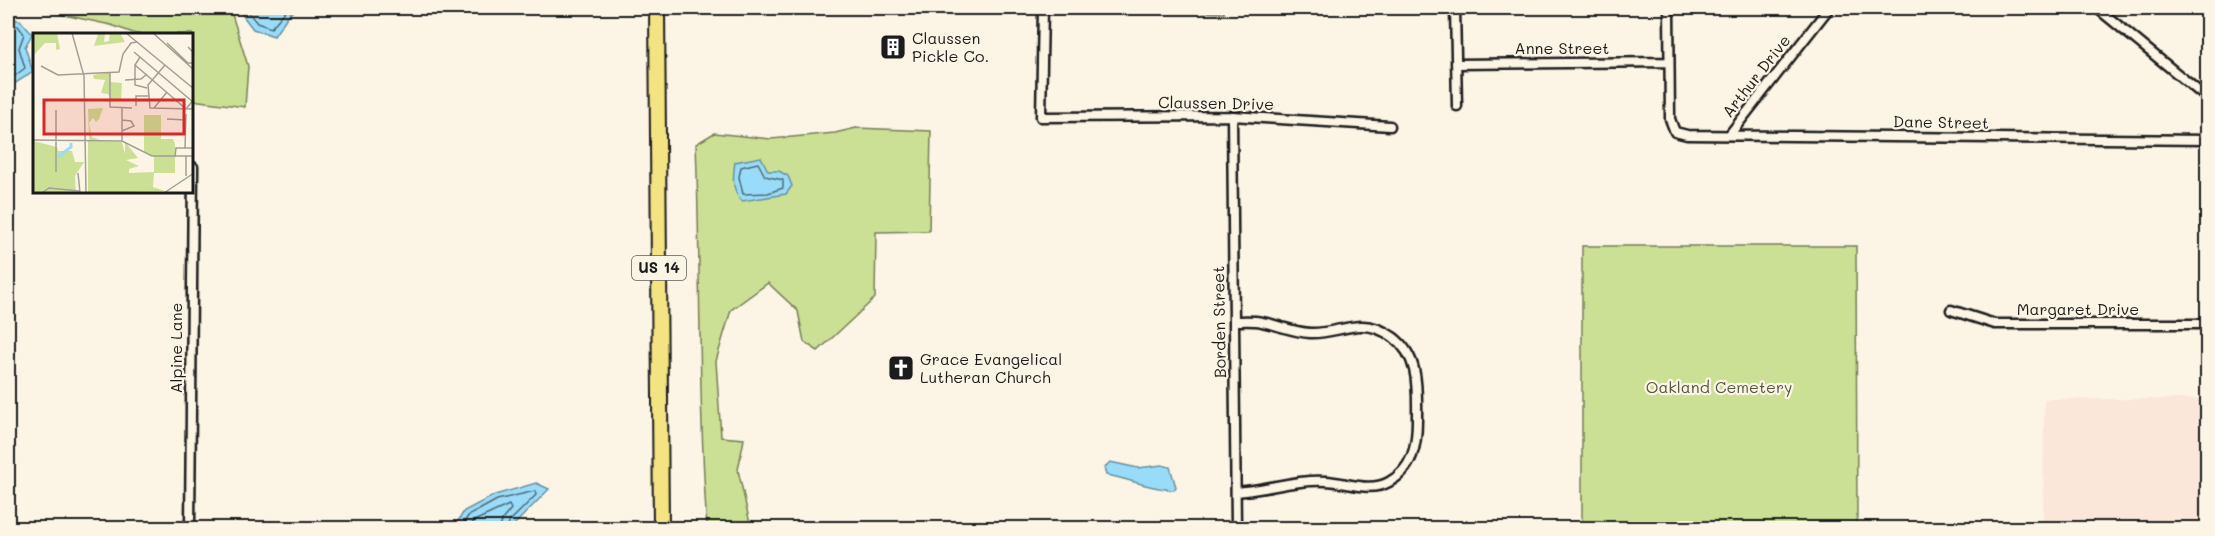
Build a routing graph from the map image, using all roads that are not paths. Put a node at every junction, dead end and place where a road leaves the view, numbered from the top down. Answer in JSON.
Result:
{"nodes":[{"id":1,"x":657,"y":8,"type":"edge"},
{"id":2,"x":1042,"y":8,"type":"edge"},
{"id":3,"x":1455,"y":8,"type":"edge"},
{"id":4,"x":1669,"y":8,"type":"edge"},
{"id":5,"x":1829,"y":8,"type":"edge"},
{"id":6,"x":2097,"y":8,"type":"edge"},
{"id":7,"x":1669,"y":62,"type":"junction"},
{"id":8,"x":1456,"y":64,"type":"junction"},
{"id":9,"x":2208,"y":99,"type":"edge"},
{"id":10,"x":1457,"y":106,"type":"dead end"},
{"id":11,"x":1233,"y":116,"type":"junction"},
{"id":12,"x":1390,"y":126,"type":"dead end"},
{"id":13,"x":1730,"y":134,"type":"junction"},
{"id":14,"x":2208,"y":140,"type":"edge"},
{"id":15,"x":193,"y":194,"type":"edge"},
{"id":16,"x":1951,"y":309,"type":"dead end"},
{"id":17,"x":1234,"y":321,"type":"junction"},
{"id":18,"x":2208,"y":324,"type":"edge"},
{"id":19,"x":1236,"y":492,"type":"junction"},
{"id":20,"x":190,"y":528,"type":"edge"},
{"id":21,"x":661,"y":528,"type":"edge"},
{"id":22,"x":1236,"y":528,"type":"edge"}],
"edges":[{"from":1,"to":21,"type":"main road","number":"US 14"},
{"from":2,"to":11,"type":"street","name":"Claussen Drive"},
{"from":3,"to":8,"type":"street"},
{"from":4,"to":7,"type":"street"},
{"from":5,"to":13,"type":"street","name":"Arthur Drive"},
{"from":6,"to":9,"type":"street"},
{"from":7,"to":8,"type":"street","name":"Anne Street"},
{"from":7,"to":13,"type":"street","name":"Dane Street"},
{"from":8,"to":10,"type":"street"},
{"from":11,"to":12,"type":"street","name":"Claussen Drive"},
{"from":11,"to":17,"type":"street","name":"Borden Street"},
{"from":13,"to":14,"type":"street","name":"Dane Street"},
{"from":15,"to":20,"type":"street","name":"Alpine Lane"},
{"from":16,"to":18,"type":"street","name":"Margaret Drive"},
{"from":17,"to":19,"type":"street","name":"Borden Street"},
{"from":17,"to":19,"type":"street"},
{"from":19,"to":22,"type":"street","name":"Borden Street"}]}
